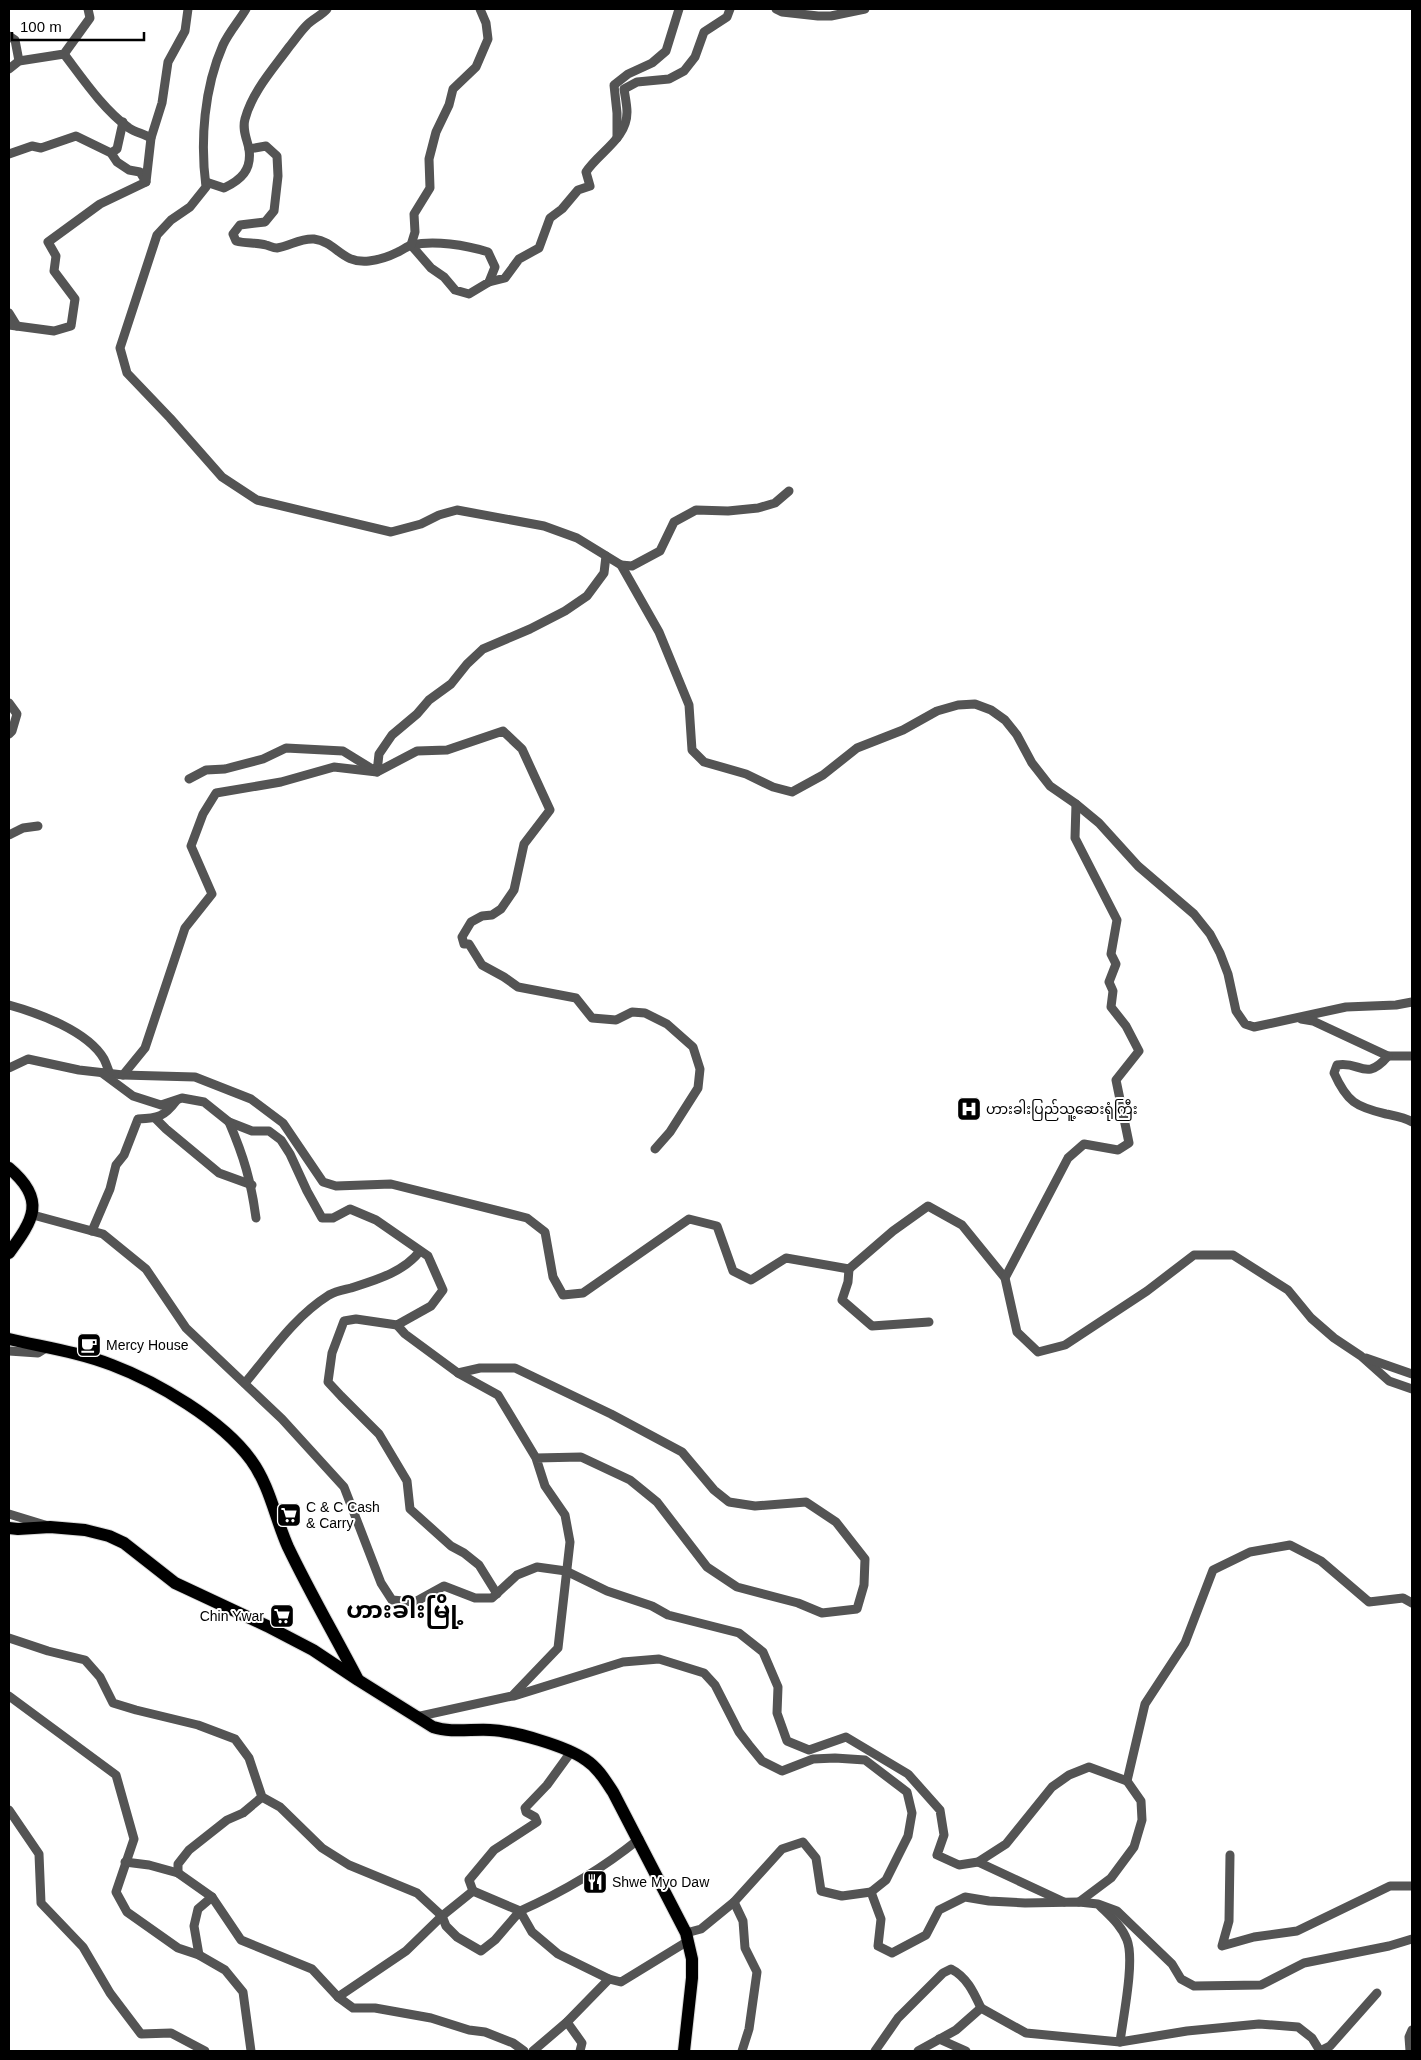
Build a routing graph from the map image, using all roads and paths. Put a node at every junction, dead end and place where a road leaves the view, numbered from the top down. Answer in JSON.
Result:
{"nodes":[{"id":1,"x":88,"y":9,"type":"edge"},
{"id":2,"x":188,"y":9,"type":"edge"},
{"id":3,"x":246,"y":9,"type":"edge"},
{"id":4,"x":327,"y":9,"type":"edge"},
{"id":5,"x":480,"y":9,"type":"edge"},
{"id":6,"x":679,"y":9,"type":"edge"},
{"id":7,"x":730,"y":9,"type":"edge"},
{"id":8,"x":776,"y":9,"type":"edge"},
{"id":9,"x":865,"y":9,"type":"edge"},
{"id":10,"x":9,"y":36,"type":"edge"},
{"id":11,"x":64,"y":54,"type":"junction"},
{"id":12,"x":19,"y":60,"type":"junction"},
{"id":13,"x":9,"y":69,"type":"edge"},
{"id":14,"x":123,"y":122,"type":"junction"},
{"id":15,"x":151,"y":138,"type":"junction"},
{"id":16,"x":617,"y":138,"type":"junction"},
{"id":17,"x":249,"y":149,"type":"junction"},
{"id":18,"x":111,"y":153,"type":"junction"},
{"id":19,"x":9,"y":154,"type":"edge"},
{"id":20,"x":146,"y":182,"type":"junction"},
{"id":21,"x":206,"y":182,"type":"junction"},
{"id":22,"x":411,"y":245,"type":"junction"},
{"id":23,"x":488,"y":282,"type":"junction"},
{"id":24,"x":9,"y":313,"type":"edge"},
{"id":25,"x":13,"y":325,"type":"edge"},
{"id":26,"x":789,"y":491,"type":"dead end"},
{"id":27,"x":606,"y":556,"type":"junction"},
{"id":28,"x":621,"y":565,"type":"junction"},
{"id":29,"x":9,"y":703,"type":"edge"},
{"id":30,"x":9,"y":734,"type":"edge"},
{"id":31,"x":377,"y":772,"type":"junction"},
{"id":32,"x":189,"y":779,"type":"dead end"},
{"id":33,"x":1076,"y":804,"type":"junction"},
{"id":34,"x":38,"y":826,"type":"dead end"},
{"id":35,"x":9,"y":835,"type":"edge"},
{"id":36,"x":1412,"y":1002,"type":"edge"},
{"id":37,"x":9,"y":1006,"type":"edge"},
{"id":38,"x":1294,"y":1018,"type":"junction"},
{"id":39,"x":1388,"y":1056,"type":"junction"},
{"id":40,"x":1412,"y":1056,"type":"edge"},
{"id":41,"x":9,"y":1068,"type":"edge"},
{"id":42,"x":106,"y":1073,"type":"junction"},
{"id":43,"x":123,"y":1075,"type":"junction"},
{"id":44,"x":176,"y":1100,"type":"junction"},
{"id":45,"x":156,"y":1118,"type":"junction"},
{"id":46,"x":228,"y":1122,"type":"junction"},
{"id":47,"x":1412,"y":1122,"type":"edge"},
{"id":48,"x":655,"y":1149,"type":"dead end"},
{"id":49,"x":9,"y":1168,"type":"edge"},
{"id":50,"x":252,"y":1186,"type":"junction"},
{"id":51,"x":33,"y":1215,"type":"junction"},
{"id":52,"x":256,"y":1218,"type":"dead end"},
{"id":53,"x":92,"y":1231,"type":"junction"},
{"id":54,"x":420,"y":1251,"type":"junction"},
{"id":55,"x":9,"y":1253,"type":"edge"},
{"id":56,"x":849,"y":1269,"type":"junction"},
{"id":57,"x":1005,"y":1278,"type":"junction"},
{"id":58,"x":929,"y":1322,"type":"dead end"},
{"id":59,"x":397,"y":1325,"type":"junction"},
{"id":60,"x":9,"y":1339,"type":"edge"},
{"id":61,"x":46,"y":1348,"type":"junction"},
{"id":62,"x":9,"y":1351,"type":"edge"},
{"id":63,"x":1361,"y":1356,"type":"junction"},
{"id":64,"x":458,"y":1373,"type":"junction"},
{"id":65,"x":1412,"y":1374,"type":"edge"},
{"id":66,"x":244,"y":1383,"type":"junction"},
{"id":67,"x":1412,"y":1389,"type":"edge"},
{"id":68,"x":536,"y":1458,"type":"junction"},
{"id":69,"x":9,"y":1514,"type":"edge"},
{"id":70,"x":50,"y":1527,"type":"junction"},
{"id":71,"x":9,"y":1528,"type":"edge"},
{"id":72,"x":566,"y":1571,"type":"junction"},
{"id":73,"x":497,"y":1594,"type":"junction"},
{"id":74,"x":1412,"y":1603,"type":"edge"},
{"id":75,"x":9,"y":1638,"type":"edge"},
{"id":76,"x":358,"y":1680,"type":"junction"},
{"id":77,"x":9,"y":1696,"type":"edge"},
{"id":78,"x":512,"y":1696,"type":"junction"},
{"id":79,"x":416,"y":1717,"type":"junction"},
{"id":80,"x":572,"y":1752,"type":"junction"},
{"id":81,"x":1127,"y":1781,"type":"junction"},
{"id":82,"x":262,"y":1797,"type":"junction"},
{"id":83,"x":9,"y":1810,"type":"edge"},
{"id":84,"x":639,"y":1840,"type":"junction"},
{"id":85,"x":1230,"y":1855,"type":"dead end"},
{"id":86,"x":125,"y":1862,"type":"junction"},
{"id":87,"x":978,"y":1862,"type":"junction"},
{"id":88,"x":178,"y":1874,"type":"junction"},
{"id":89,"x":1412,"y":1886,"type":"edge"},
{"id":90,"x":473,"y":1891,"type":"junction"},
{"id":91,"x":871,"y":1892,"type":"junction"},
{"id":92,"x":212,"y":1897,"type":"junction"},
{"id":93,"x":734,"y":1902,"type":"junction"},
{"id":94,"x":1079,"y":1902,"type":"junction"},
{"id":95,"x":1067,"y":1903,"type":"junction"},
{"id":96,"x":1098,"y":1904,"type":"junction"},
{"id":97,"x":520,"y":1911,"type":"junction"},
{"id":98,"x":442,"y":1916,"type":"junction"},
{"id":99,"x":687,"y":1937,"type":"junction"},
{"id":100,"x":1412,"y":1939,"type":"edge"},
{"id":101,"x":199,"y":1955,"type":"junction"},
{"id":102,"x":609,"y":1978,"type":"junction"},
{"id":103,"x":1376,"y":1993,"type":"dead end"},
{"id":104,"x":338,"y":1997,"type":"junction"},
{"id":105,"x":981,"y":2008,"type":"junction"},
{"id":106,"x":566,"y":2022,"type":"junction"},
{"id":107,"x":1412,"y":2030,"type":"edge"},
{"id":108,"x":939,"y":2039,"type":"junction"},
{"id":109,"x":1120,"y":2042,"type":"junction"},
{"id":110,"x":188,"y":2047,"type":"edge"},
{"id":111,"x":1333,"y":2049,"type":"edge"},
{"id":112,"x":205,"y":2051,"type":"edge"},
{"id":113,"x":251,"y":2051,"type":"edge"},
{"id":114,"x":524,"y":2051,"type":"edge"},
{"id":115,"x":533,"y":2051,"type":"edge"},
{"id":116,"x":580,"y":2051,"type":"edge"},
{"id":117,"x":684,"y":2051,"type":"edge"},
{"id":118,"x":742,"y":2051,"type":"edge"},
{"id":119,"x":876,"y":2051,"type":"edge"},
{"id":120,"x":918,"y":2051,"type":"edge"},
{"id":121,"x":966,"y":2051,"type":"edge"},
{"id":122,"x":1320,"y":2051,"type":"edge"},
{"id":123,"x":1410,"y":2051,"type":"edge"}],
"edges":[{"from":1,"to":11,"type":"street"},
{"from":2,"to":15,"type":"street"},
{"from":3,"to":21,"type":"street"},
{"from":4,"to":17,"type":"street"},
{"from":5,"to":22,"type":"street"},
{"from":6,"to":16,"type":"street"},
{"from":7,"to":16,"type":"street"},
{"from":8,"to":9,"type":"street"},
{"from":10,"to":12,"type":"street"},
{"from":11,"to":12,"type":"street"},
{"from":11,"to":14,"type":"street"},
{"from":12,"to":13,"type":"street"},
{"from":14,"to":15,"type":"street"},
{"from":14,"to":18,"type":"street"},
{"from":15,"to":20,"type":"street"},
{"from":16,"to":23,"type":"street"},
{"from":17,"to":21,"type":"street"},
{"from":17,"to":22,"type":"street"},
{"from":18,"to":19,"type":"street"},
{"from":18,"to":20,"type":"street"},
{"from":20,"to":25,"type":"street"},
{"from":21,"to":27,"type":"street"},
{"from":22,"to":23,"type":"street"},
{"from":22,"to":23,"type":"street"},
{"from":24,"to":25,"type":"street"},
{"from":26,"to":28,"type":"street"},
{"from":27,"to":28,"type":"street"},
{"from":27,"to":31,"type":"street"},
{"from":28,"to":33,"type":"street"},
{"from":29,"to":30,"type":"street"},
{"from":31,"to":32,"type":"street"},
{"from":31,"to":43,"type":"street"},
{"from":31,"to":48,"type":"street"},
{"from":33,"to":38,"type":"street"},
{"from":33,"to":57,"type":"street"},
{"from":34,"to":35,"type":"street"},
{"from":36,"to":38,"type":"street"},
{"from":37,"to":42,"type":"street"},
{"from":38,"to":39,"type":"street"},
{"from":39,"to":40,"type":"street"},
{"from":39,"to":47,"type":"street"},
{"from":41,"to":42,"type":"street"},
{"from":42,"to":43,"type":"street"},
{"from":42,"to":44,"type":"street"},
{"from":43,"to":56,"type":"street"},
{"from":44,"to":45,"type":"street"},
{"from":44,"to":46,"type":"street"},
{"from":45,"to":50,"type":"street"},
{"from":45,"to":53,"type":"street"},
{"from":46,"to":50,"type":"street"},
{"from":46,"to":54,"type":"street"},
{"from":49,"to":51,"type":"highway"},
{"from":50,"to":52,"type":"street"},
{"from":51,"to":53,"type":"street"},
{"from":51,"to":55,"type":"highway"},
{"from":53,"to":66,"type":"street"},
{"from":54,"to":59,"type":"street"},
{"from":54,"to":66,"type":"street"},
{"from":56,"to":57,"type":"street"},
{"from":56,"to":58,"type":"street"},
{"from":57,"to":63,"type":"street"},
{"from":59,"to":64,"type":"street"},
{"from":59,"to":73,"type":"street"},
{"from":60,"to":61,"type":"highway"},
{"from":61,"to":62,"type":"street"},
{"from":61,"to":76,"type":"highway"},
{"from":63,"to":65,"type":"street"},
{"from":63,"to":67,"type":"street"},
{"from":64,"to":68,"type":"street"},
{"from":64,"to":68,"type":"street"},
{"from":66,"to":73,"type":"street"},
{"from":68,"to":72,"type":"street"},
{"from":69,"to":70,"type":"street"},
{"from":70,"to":71,"type":"highway"},
{"from":70,"to":76,"type":"highway"},
{"from":72,"to":73,"type":"street"},
{"from":72,"to":78,"type":"street"},
{"from":72,"to":87,"type":"street"},
{"from":74,"to":81,"type":"street"},
{"from":75,"to":82,"type":"street"},
{"from":76,"to":79,"type":"highway"},
{"from":77,"to":86,"type":"street"},
{"from":78,"to":79,"type":"street"},
{"from":78,"to":91,"type":"street"},
{"from":79,"to":80,"type":"highway"},
{"from":80,"to":84,"type":"highway"},
{"from":80,"to":90,"type":"street"},
{"from":81,"to":87,"type":"street"},
{"from":81,"to":94,"type":"street"},
{"from":82,"to":88,"type":"street"},
{"from":82,"to":98,"type":"street"},
{"from":83,"to":110,"type":"street"},
{"from":84,"to":97,"type":"street"},
{"from":84,"to":99,"type":"highway"},
{"from":85,"to":89,"type":"street"},
{"from":86,"to":88,"type":"street"},
{"from":86,"to":101,"type":"street"},
{"from":87,"to":95,"type":"street"},
{"from":88,"to":92,"type":"street"},
{"from":90,"to":97,"type":"street"},
{"from":90,"to":98,"type":"street"},
{"from":91,"to":93,"type":"street"},
{"from":91,"to":95,"type":"street"},
{"from":92,"to":101,"type":"street"},
{"from":92,"to":104,"type":"street"},
{"from":93,"to":99,"type":"street"},
{"from":93,"to":118,"type":"street"},
{"from":94,"to":95,"type":"street"},
{"from":94,"to":96,"type":"street"},
{"from":96,"to":100,"type":"street"},
{"from":96,"to":109,"type":"street"},
{"from":97,"to":98,"type":"street"},
{"from":97,"to":102,"type":"street"},
{"from":98,"to":104,"type":"street"},
{"from":99,"to":102,"type":"street"},
{"from":99,"to":117,"type":"highway"},
{"from":101,"to":113,"type":"street"},
{"from":102,"to":106,"type":"street"},
{"from":103,"to":111,"type":"street"},
{"from":104,"to":114,"type":"street"},
{"from":105,"to":108,"type":"street"},
{"from":105,"to":109,"type":"street"},
{"from":105,"to":119,"type":"street"},
{"from":106,"to":115,"type":"street"},
{"from":106,"to":116,"type":"street"},
{"from":107,"to":123,"type":"street"},
{"from":108,"to":120,"type":"street"},
{"from":108,"to":121,"type":"street"},
{"from":109,"to":122,"type":"street"},
{"from":110,"to":112,"type":"street"},
{"from":111,"to":122,"type":"street"}]}
